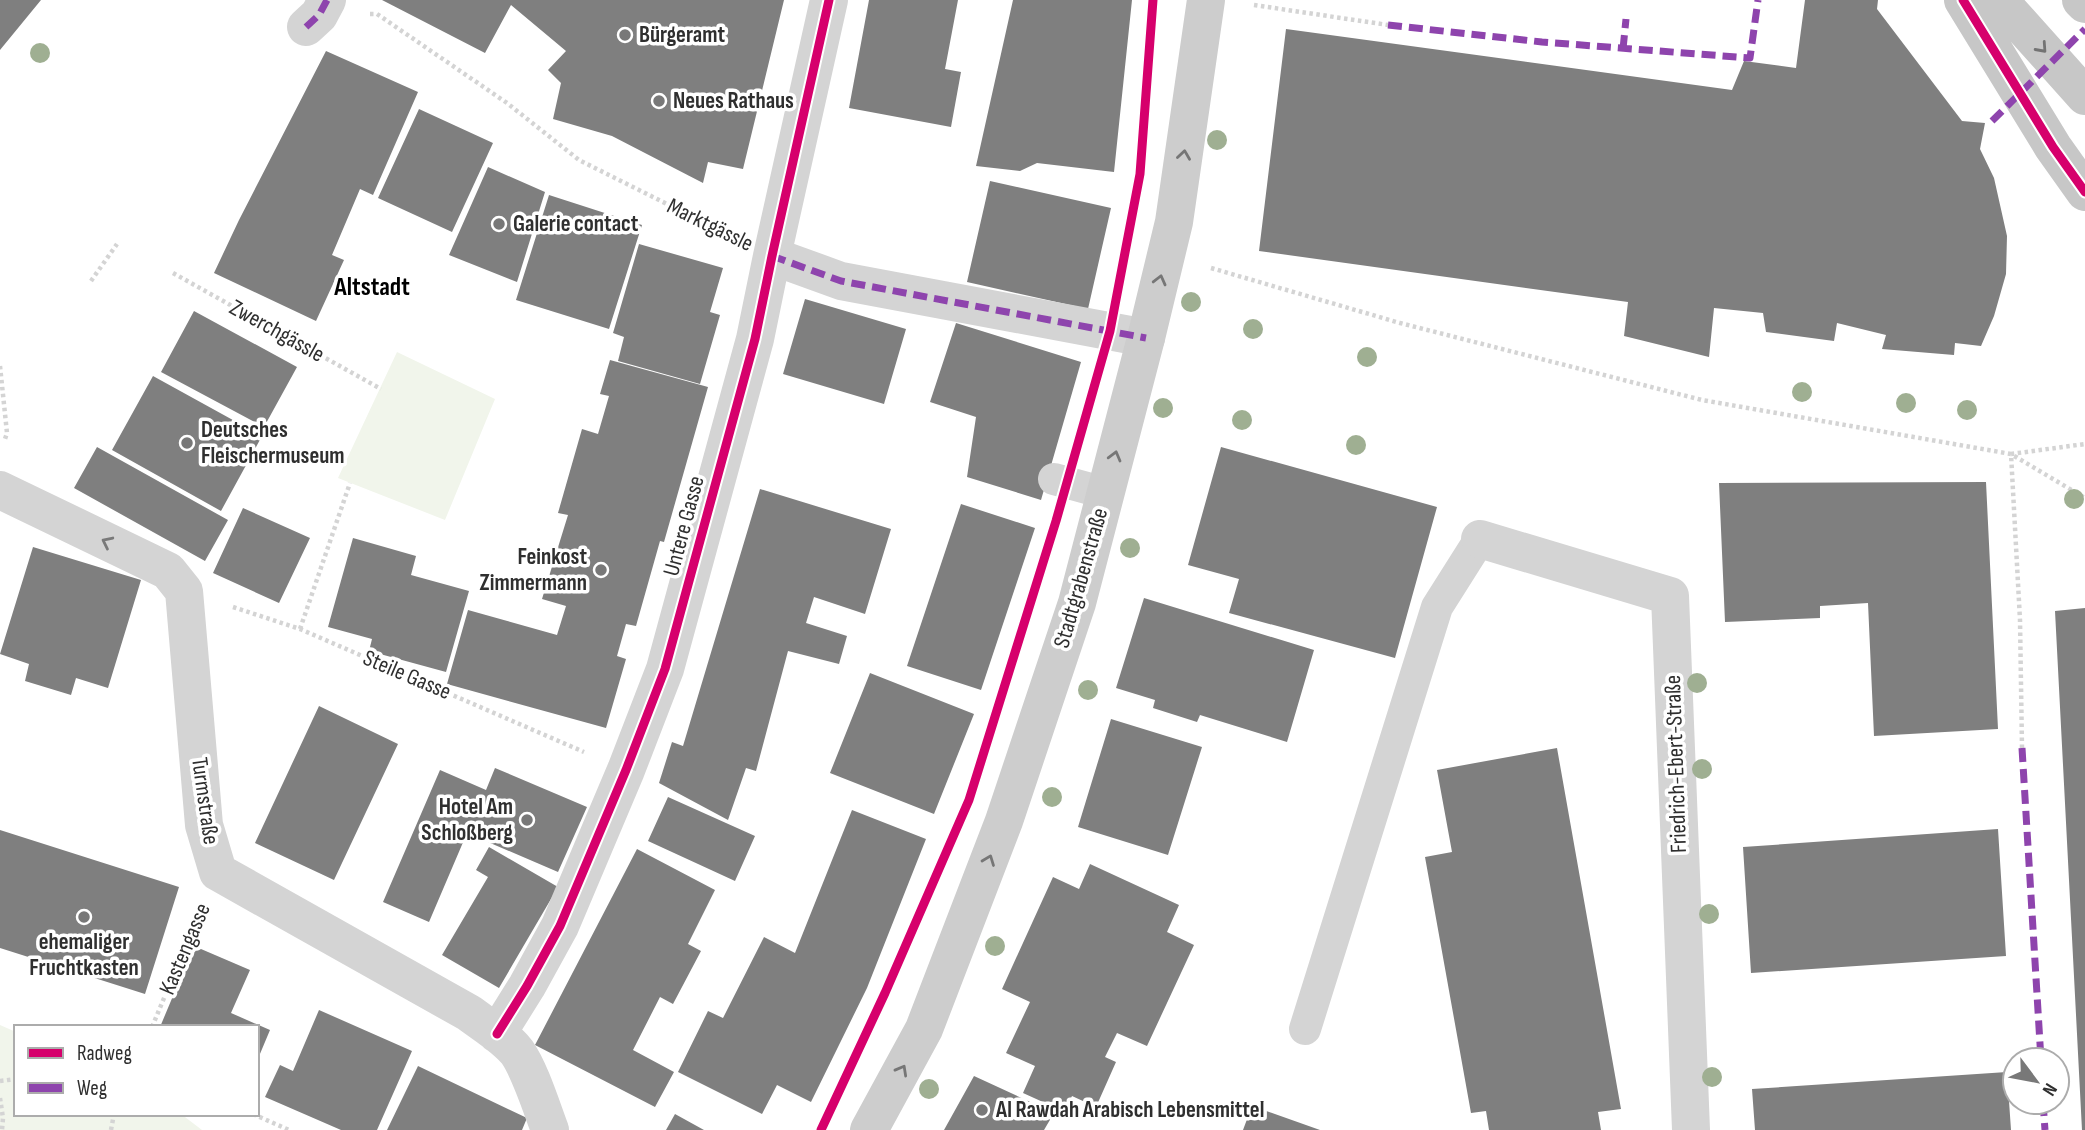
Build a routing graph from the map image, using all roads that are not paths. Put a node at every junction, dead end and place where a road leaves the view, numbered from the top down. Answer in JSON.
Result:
{"nodes":[{"id":1,"x":829,"y":0,"type":"edge"},
{"id":2,"x":1206,"y":0,"type":"edge"},
{"id":3,"x":1963,"y":0,"type":"edge"},
{"id":4,"x":1999,"y":0,"type":"edge"},
{"id":5,"x":2081,"y":0,"type":"edge"},
{"id":6,"x":2085,"y":4,"type":"edge"},
{"id":7,"x":2085,"y":96,"type":"edge"},
{"id":8,"x":2085,"y":192,"type":"edge"},
{"id":9,"x":772,"y":256,"type":"junction"},
{"id":10,"x":1146,"y":338,"type":"junction"},
{"id":11,"x":1054,"y":480,"type":"dead end"},
{"id":12,"x":0,"y":490,"type":"edge"},
{"id":13,"x":1105,"y":494,"type":"junction"},
{"id":14,"x":1480,"y":539,"type":"joint"},
{"id":15,"x":1305,"y":1029,"type":"dead end"},
{"id":16,"x":497,"y":1034,"type":"junction"},
{"id":17,"x":551,"y":1130,"type":"edge"},
{"id":18,"x":869,"y":1130,"type":"edge"},
{"id":19,"x":1691,"y":1130,"type":"edge"}],
"edges":[{"from":1,"to":9,"type":"street","name":"Untere Gasse"},
{"from":10,"to":2,"type":"main road","name":"Stadtgrabenstraße","one_way":true},
{"from":3,"to":8,"type":"main road"},
{"from":4,"to":7,"type":"main road","one_way":true},
{"from":5,"to":6,"type":"main road"},
{"from":9,"to":10,"type":"street","name":"Marktgässle"},
{"from":9,"to":16,"type":"street","name":"Untere Gasse"},
{"from":13,"to":10,"type":"main road","name":"Stadtgrabenstraße","one_way":true},
{"from":11,"to":13,"type":"lane"},
{"from":16,"to":12,"type":"street","name":"Turmstraße","one_way":true},
{"from":18,"to":13,"type":"main road","name":"Stadtgrabenstraße","one_way":true},
{"from":14,"to":15,"type":"lane"},
{"from":14,"to":19,"type":"street","name":"Friedrich-Ebert-Straße"},
{"from":16,"to":17,"type":"street","name":"Turmstraße"}]}
